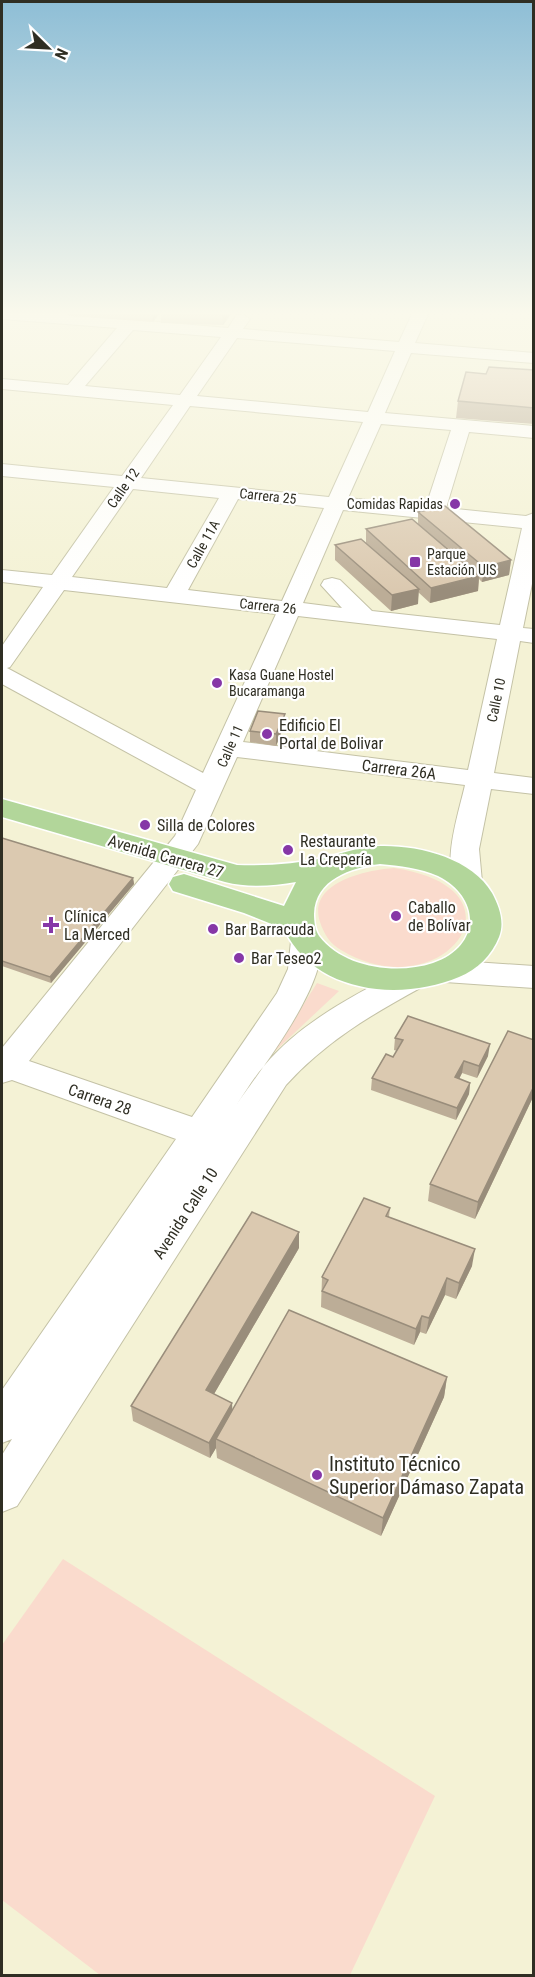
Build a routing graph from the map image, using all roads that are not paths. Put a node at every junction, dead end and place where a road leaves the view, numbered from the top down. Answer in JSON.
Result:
{"nodes":[{"id":1,"x":180,"y":406,"type":"edge"},
{"id":2,"x":250,"y":406,"type":"edge"},
{"id":3,"x":380,"y":406,"type":"edge"},
{"id":4,"x":375,"y":418,"type":"junction"},
{"id":5,"x":475,"y":421,"type":"junction"},
{"id":6,"x":534,"y":432,"type":"edge"},
{"id":7,"x":2,"y":470,"type":"edge"},
{"id":8,"x":127,"y":482,"type":"junction"},
{"id":9,"x":232,"y":492,"type":"junction"},
{"id":10,"x":338,"y":503,"type":"junction"},
{"id":11,"x":434,"y":513,"type":"junction"},
{"id":12,"x":468,"y":516,"type":"junction"},
{"id":13,"x":533,"y":522,"type":"edge"},
{"id":14,"x":499,"y":541,"type":"dead end"},
{"id":15,"x":2,"y":576,"type":"edge"},
{"id":16,"x":57,"y":583,"type":"junction"},
{"id":17,"x":332,"y":585,"type":"dead end"},
{"id":18,"x":174,"y":596,"type":"junction"},
{"id":19,"x":291,"y":609,"type":"junction"},
{"id":20,"x":365,"y":617,"type":"junction"},
{"id":21,"x":522,"y":635,"type":"edge"},
{"id":22,"x":2,"y":662,"type":"edge"},
{"id":23,"x":2,"y":674,"type":"edge"},
{"id":24,"x":229,"y":748,"type":"junction"},
{"id":25,"x":480,"y":779,"type":"junction"},
{"id":26,"x":534,"y":786,"type":"edge"},
{"id":27,"x":211,"y":788,"type":"junction"},
{"id":28,"x":2,"y":808,"type":"edge"},
{"id":29,"x":2,"y":829,"type":"edge"},
{"id":30,"x":334,"y":865,"type":"junction"},
{"id":31,"x":166,"y":867,"type":"junction"},
{"id":32,"x":467,"y":882,"type":"junction"},
{"id":33,"x":302,"y":932,"type":"junction"},
{"id":34,"x":428,"y":975,"type":"junction"},
{"id":35,"x":534,"y":977,"type":"edge"},
{"id":36,"x":3,"y":1067,"type":"edge"},
{"id":37,"x":199,"y":1133,"type":"junction"},
{"id":38,"x":2,"y":1424,"type":"edge"},
{"id":39,"x":2,"y":1491,"type":"edge"}],
"edges":[{"from":1,"to":8,"type":"street","name":"Calle 12"},
{"from":2,"to":4,"type":"street"},
{"from":3,"to":4,"type":"street","name":"Calle 11"},
{"from":4,"to":5,"type":"street"},
{"from":4,"to":10,"type":"street","name":"Calle 11"},
{"from":5,"to":6,"type":"street"},
{"from":5,"to":11,"type":"street"},
{"from":7,"to":8,"type":"street","name":"Carrera 25"},
{"from":8,"to":9,"type":"street","name":"Carrera 25"},
{"from":8,"to":16,"type":"street","name":"Calle 12"},
{"from":9,"to":10,"type":"street","name":"Carrera 25"},
{"from":9,"to":18,"type":"street","name":"Calle 11A"},
{"from":10,"to":11,"type":"street","name":"Carrera 25"},
{"from":10,"to":19,"type":"street","name":"Calle 11"},
{"from":11,"to":12,"type":"street","name":"Carrera 25"},
{"from":12,"to":13,"type":"street","name":"Carrera 25"},
{"from":12,"to":14,"type":"street"},
{"from":13,"to":21,"type":"street","name":"Calle 10"},
{"from":15,"to":16,"type":"street","name":"Carrera 26"},
{"from":16,"to":18,"type":"street","name":"Carrera 26"},
{"from":16,"to":22,"type":"street","name":"Calle 12"},
{"from":17,"to":20,"type":"street"},
{"from":18,"to":19,"type":"street","name":"Carrera 26"},
{"from":19,"to":20,"type":"street","name":"Carrera 26"},
{"from":19,"to":24,"type":"street","name":"Calle 11"},
{"from":20,"to":21,"type":"street","name":"Carrera 26"},
{"from":21,"to":25,"type":"street","name":"Calle 10"},
{"from":23,"to":27,"type":"street"},
{"from":24,"to":25,"type":"street","name":"Carrera 26A"},
{"from":24,"to":27,"type":"street","name":"Calle 11"},
{"from":25,"to":26,"type":"street","name":"Carrera 26A"},
{"from":25,"to":32,"type":"street","name":"Calle 10"},
{"from":27,"to":31,"type":"street","name":"Calle 11"},
{"from":28,"to":31,"type":"main road","name":"Avenida Carrera 27"},
{"from":29,"to":31,"type":"main road","name":"Avenida Carrera 27"},
{"from":30,"to":31,"type":"main road","name":"Avenida Carrera 27"},
{"from":30,"to":32,"type":"main road"},
{"from":30,"to":33,"type":"main road"},
{"from":31,"to":33,"type":"main road","name":"Avenida Carrera 27"},
{"from":31,"to":36,"type":"street","name":"Calle 11"},
{"from":32,"to":34,"type":"main road"},
{"from":33,"to":34,"type":"main road"},
{"from":33,"to":37,"type":"street","name":"Avenida Calle 10"},
{"from":34,"to":35,"type":"street"},
{"from":34,"to":39,"type":"street","name":"Avenida Calle 10"},
{"from":36,"to":37,"type":"street","name":"Carrera 28"},
{"from":37,"to":38,"type":"street","name":"Avenida Calle 10"}]}
